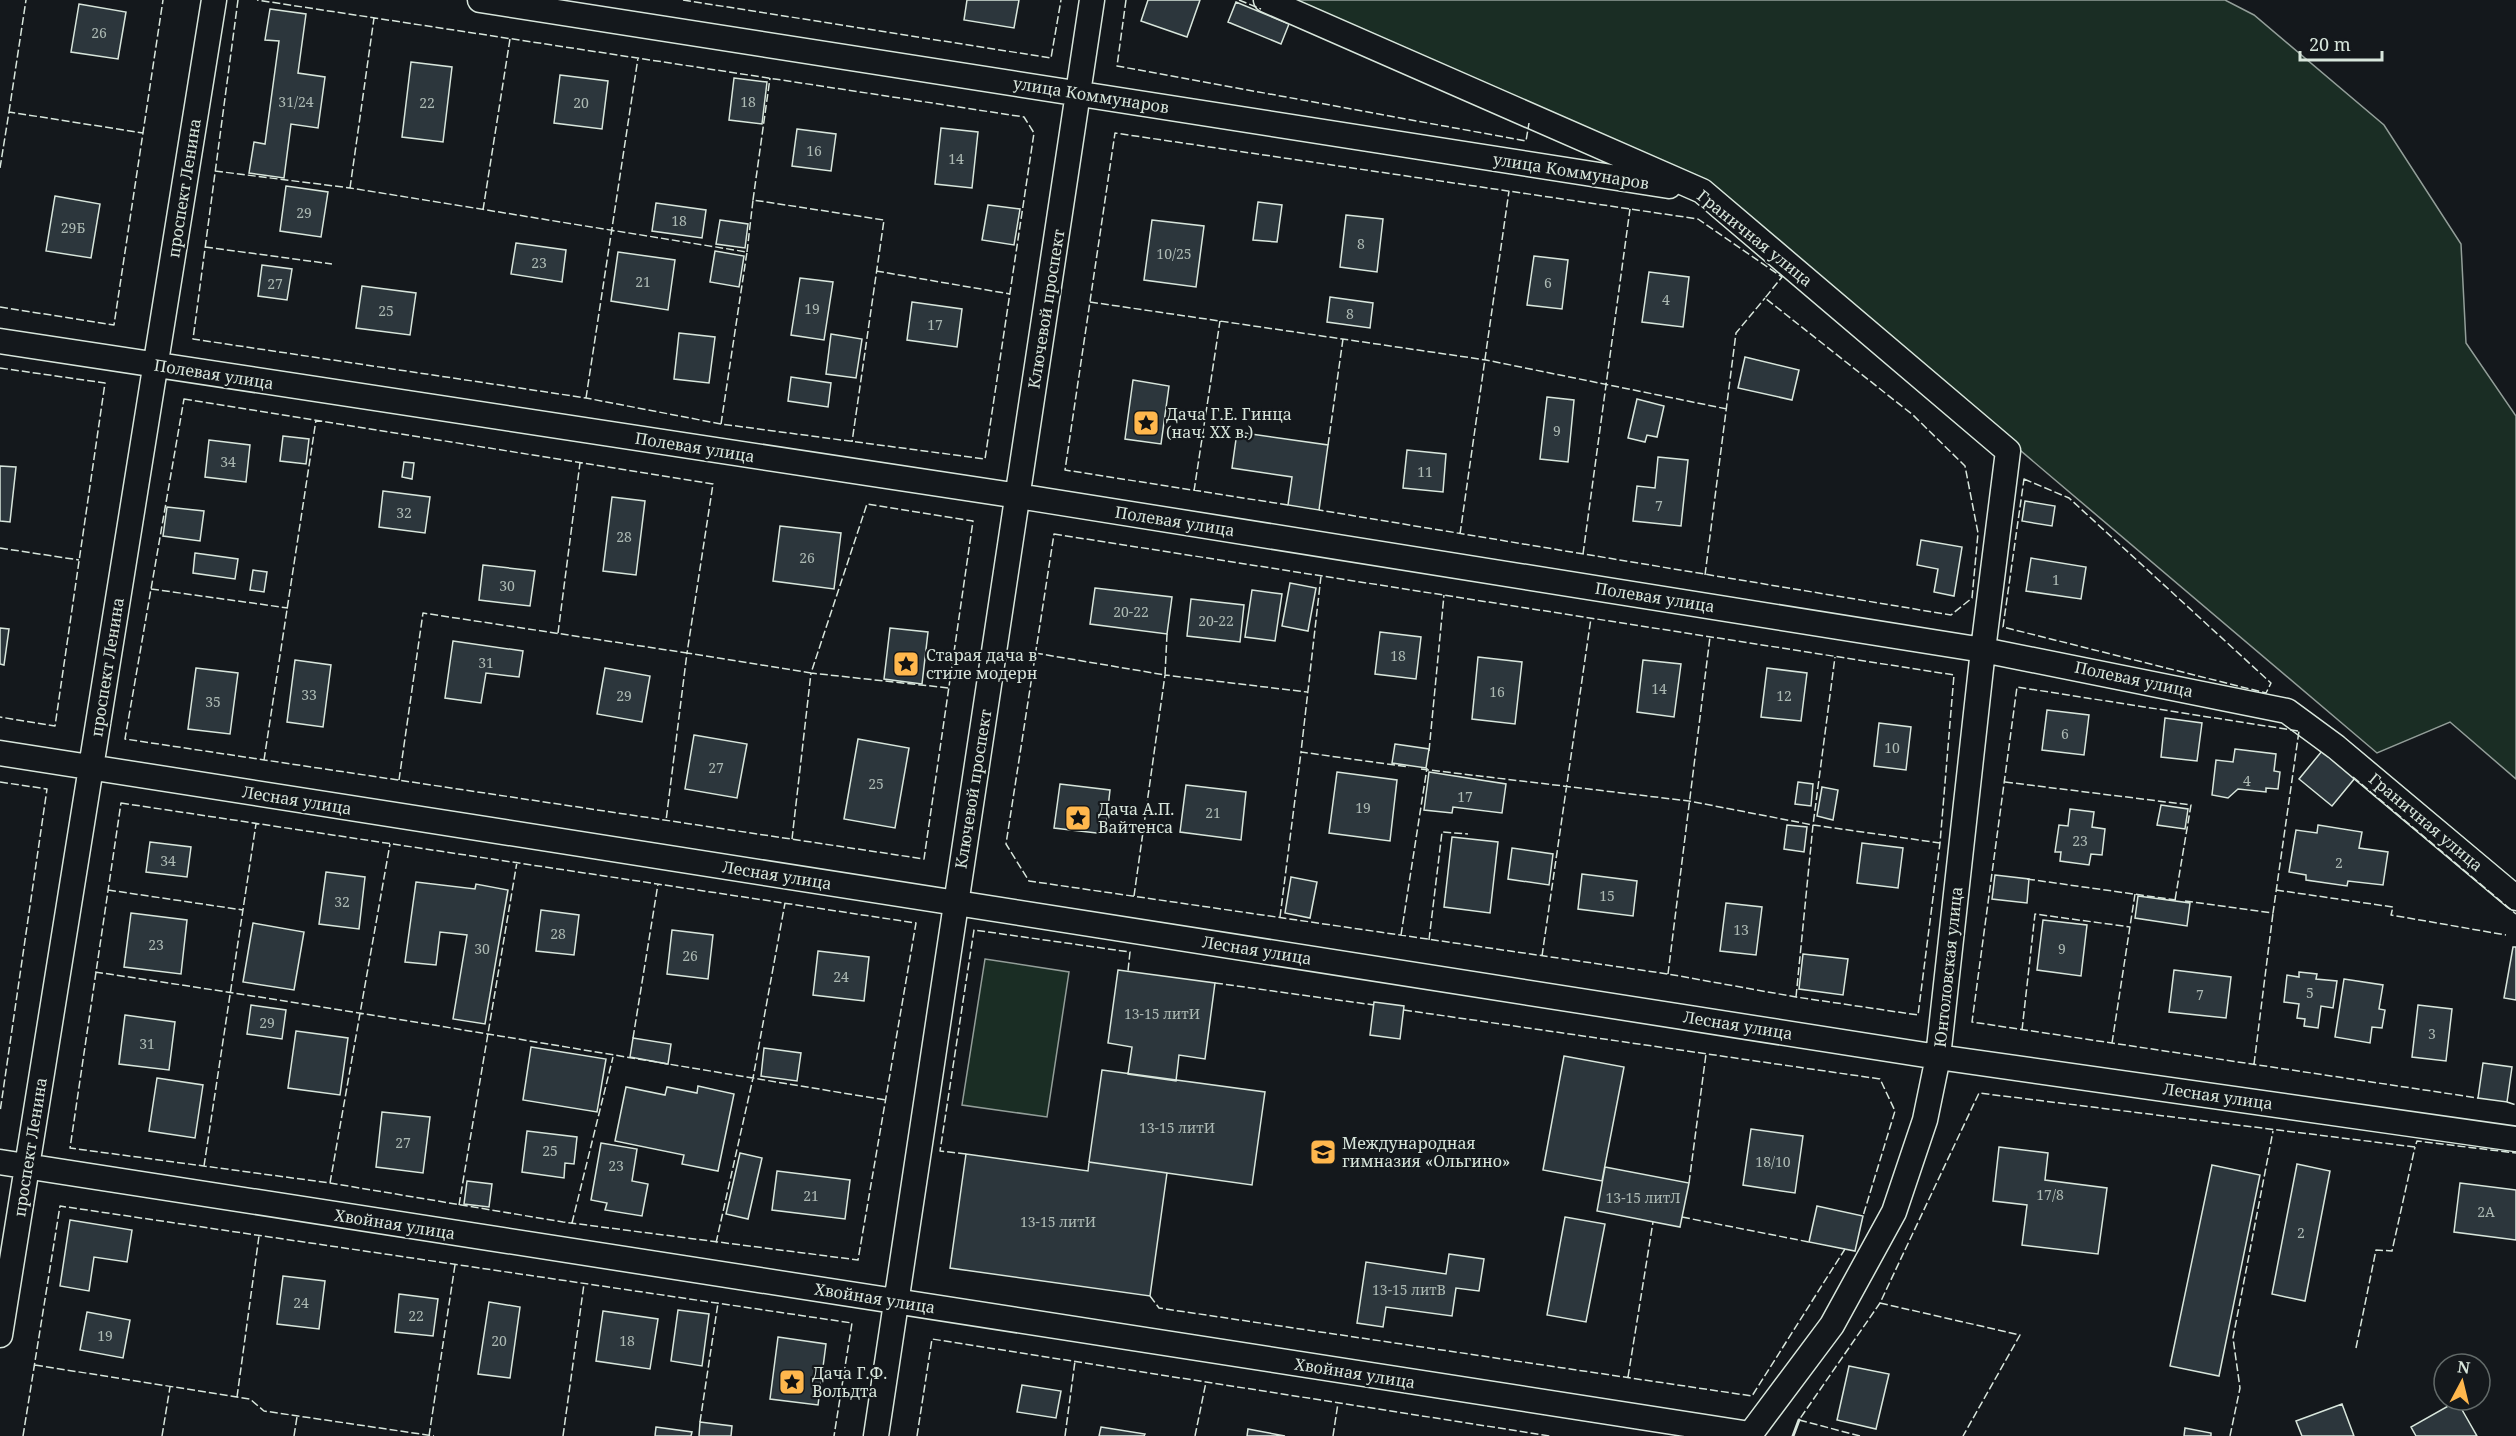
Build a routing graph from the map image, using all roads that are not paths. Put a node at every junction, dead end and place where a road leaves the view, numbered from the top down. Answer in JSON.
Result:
{"nodes":[{"id":1,"x":214,"y":0,"type":"edge"},
{"id":2,"x":480,"y":0,"type":"edge"},
{"id":3,"x":1092,"y":0,"type":"edge"},
{"id":4,"x":1266,"y":0,"type":"edge"},
{"id":5,"x":1078,"y":93,"type":"junction"},
{"id":6,"x":1702,"y":191,"type":"junction"},
{"id":7,"x":0,"y":341,"type":"edge"},
{"id":8,"x":155,"y":365,"type":"junction"},
{"id":9,"x":2008,"y":451,"type":"joint"},
{"id":10,"x":1018,"y":495,"type":"junction"},
{"id":11,"x":1983,"y":650,"type":"junction"},
{"id":12,"x":2336,"y":747,"type":"joint"},
{"id":13,"x":0,"y":753,"type":"edge"},
{"id":14,"x":91,"y":767,"type":"junction"},
{"id":15,"x":2516,"y":898,"type":"edge"},
{"id":16,"x":956,"y":903,"type":"junction"},
{"id":17,"x":1938,"y":1057,"type":"junction"},
{"id":18,"x":2516,"y":1139,"type":"edge"},
{"id":19,"x":0,"y":1162,"type":"edge"},
{"id":20,"x":27,"y":1166,"type":"junction"},
{"id":21,"x":897,"y":1302,"type":"junction"},
{"id":22,"x":0,"y":1335,"type":"edge"},
{"id":23,"x":1749,"y":1435,"type":"edge"},
{"id":24,"x":876,"y":1436,"type":"edge"}],
"edges":[{"from":1,"to":8,"type":"street","name":"проспект Ленина"},
{"from":2,"to":5,"type":"street","name":"улица Коммунаров"},
{"from":3,"to":5,"type":"street","name":"Ключевой проспект"},
{"from":4,"to":6,"type":"street","name":"Граничная улица"},
{"from":5,"to":6,"type":"street","name":"улица Коммунаров"},
{"from":5,"to":10,"type":"street","name":"Ключевой проспект"},
{"from":6,"to":9,"type":"street","name":"Граничная улица"},
{"from":7,"to":8,"type":"street","name":"Полевая улица"},
{"from":8,"to":10,"type":"street","name":"Полевая улица"},
{"from":8,"to":14,"type":"street","name":"проспект Ленина"},
{"from":9,"to":11,"type":"street","name":"Юнтоловская улица"},
{"from":10,"to":11,"type":"street","name":"Полевая улица"},
{"from":10,"to":16,"type":"street","name":"Ключевой проспект"},
{"from":11,"to":12,"type":"street","name":"Полевая улица"},
{"from":11,"to":17,"type":"street","name":"Юнтоловская улица"},
{"from":12,"to":15,"type":"street","name":"Граничная улица"},
{"from":13,"to":14,"type":"street","name":"Лесная улица"},
{"from":14,"to":16,"type":"street","name":"Лесная улица"},
{"from":14,"to":20,"type":"street","name":"проспект Ленина"},
{"from":16,"to":17,"type":"street","name":"Лесная улица"},
{"from":16,"to":21,"type":"street","name":"Ключевой проспект"},
{"from":17,"to":18,"type":"street","name":"Лесная улица"},
{"from":17,"to":23,"type":"street","name":"Юнтоловская улица"},
{"from":19,"to":20,"type":"street","name":"Хвойная улица"},
{"from":20,"to":21,"type":"street","name":"Хвойная улица"},
{"from":20,"to":22,"type":"street","name":"проспект Ленина"},
{"from":21,"to":23,"type":"street","name":"Хвойная улица"},
{"from":21,"to":24,"type":"street","name":"Ключевой проспект"}]}
